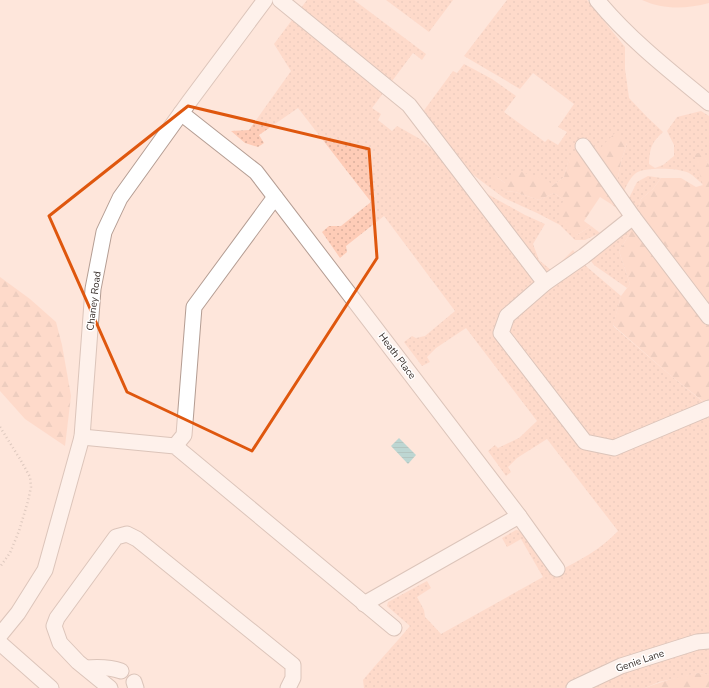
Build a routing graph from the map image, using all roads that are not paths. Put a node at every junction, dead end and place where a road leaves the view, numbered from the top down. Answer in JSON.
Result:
{"nodes":[{"id":1,"x":265,"y":0,"type":"edge"},
{"id":2,"x":280,"y":0,"type":"edge"},
{"id":3,"x":597,"y":0,"type":"edge"},
{"id":4,"x":709,"y":103,"type":"edge"},
{"id":5,"x":181,"y":113,"type":"junction"},
{"id":6,"x":583,"y":146,"type":"dead end"},
{"id":7,"x":275,"y":197,"type":"junction"},
{"id":8,"x":633,"y":217,"type":"junction"},
{"id":9,"x":545,"y":283,"type":"junction"},
{"id":10,"x":709,"y":317,"type":"edge"},
{"id":11,"x":709,"y":408,"type":"edge"},
{"id":12,"x":82,"y":437,"type":"junction"},
{"id":13,"x":175,"y":446,"type":"junction"},
{"id":14,"x":519,"y":516,"type":"junction"},
{"id":15,"x":557,"y":569,"type":"dead end"},
{"id":16,"x":364,"y":604,"type":"junction"},
{"id":17,"x":394,"y":628,"type":"dead end"},
{"id":18,"x":0,"y":635,"type":"edge"},
{"id":19,"x":709,"y":642,"type":"edge"},
{"id":20,"x":0,"y":643,"type":"edge"},
{"id":21,"x":86,"y":668,"type":"junction"},
{"id":22,"x":121,"y":671,"type":"dead end"},
{"id":23,"x":51,"y":688,"type":"edge"},
{"id":24,"x":110,"y":688,"type":"edge"},
{"id":25,"x":288,"y":688,"type":"edge"},
{"id":26,"x":574,"y":688,"type":"edge"}],
"edges":[{"from":1,"to":5,"type":"street","name":"Chaney Road"},
{"from":2,"to":9,"type":"street"},
{"from":3,"to":4,"type":"street"},
{"from":5,"to":7,"type":"street","name":"Heath Place"},
{"from":5,"to":12,"type":"street","name":"Chaney Road"},
{"from":6,"to":8,"type":"street"},
{"from":7,"to":13,"type":"street"},
{"from":7,"to":14,"type":"street","name":"Heath Place"},
{"from":8,"to":9,"type":"street"},
{"from":8,"to":10,"type":"street"},
{"from":9,"to":11,"type":"street"},
{"from":12,"to":13,"type":"street"},
{"from":12,"to":18,"type":"street","name":"Chaney Road"},
{"from":13,"to":16,"type":"street"},
{"from":14,"to":15,"type":"street","name":"Heath Place"},
{"from":14,"to":16,"type":"street"},
{"from":16,"to":17,"type":"street"},
{"from":19,"to":26,"type":"street","name":"Genie Lane"},
{"from":20,"to":23,"type":"street"},
{"from":21,"to":22,"type":"street"},
{"from":21,"to":24,"type":"street"},
{"from":21,"to":25,"type":"street"}]}
